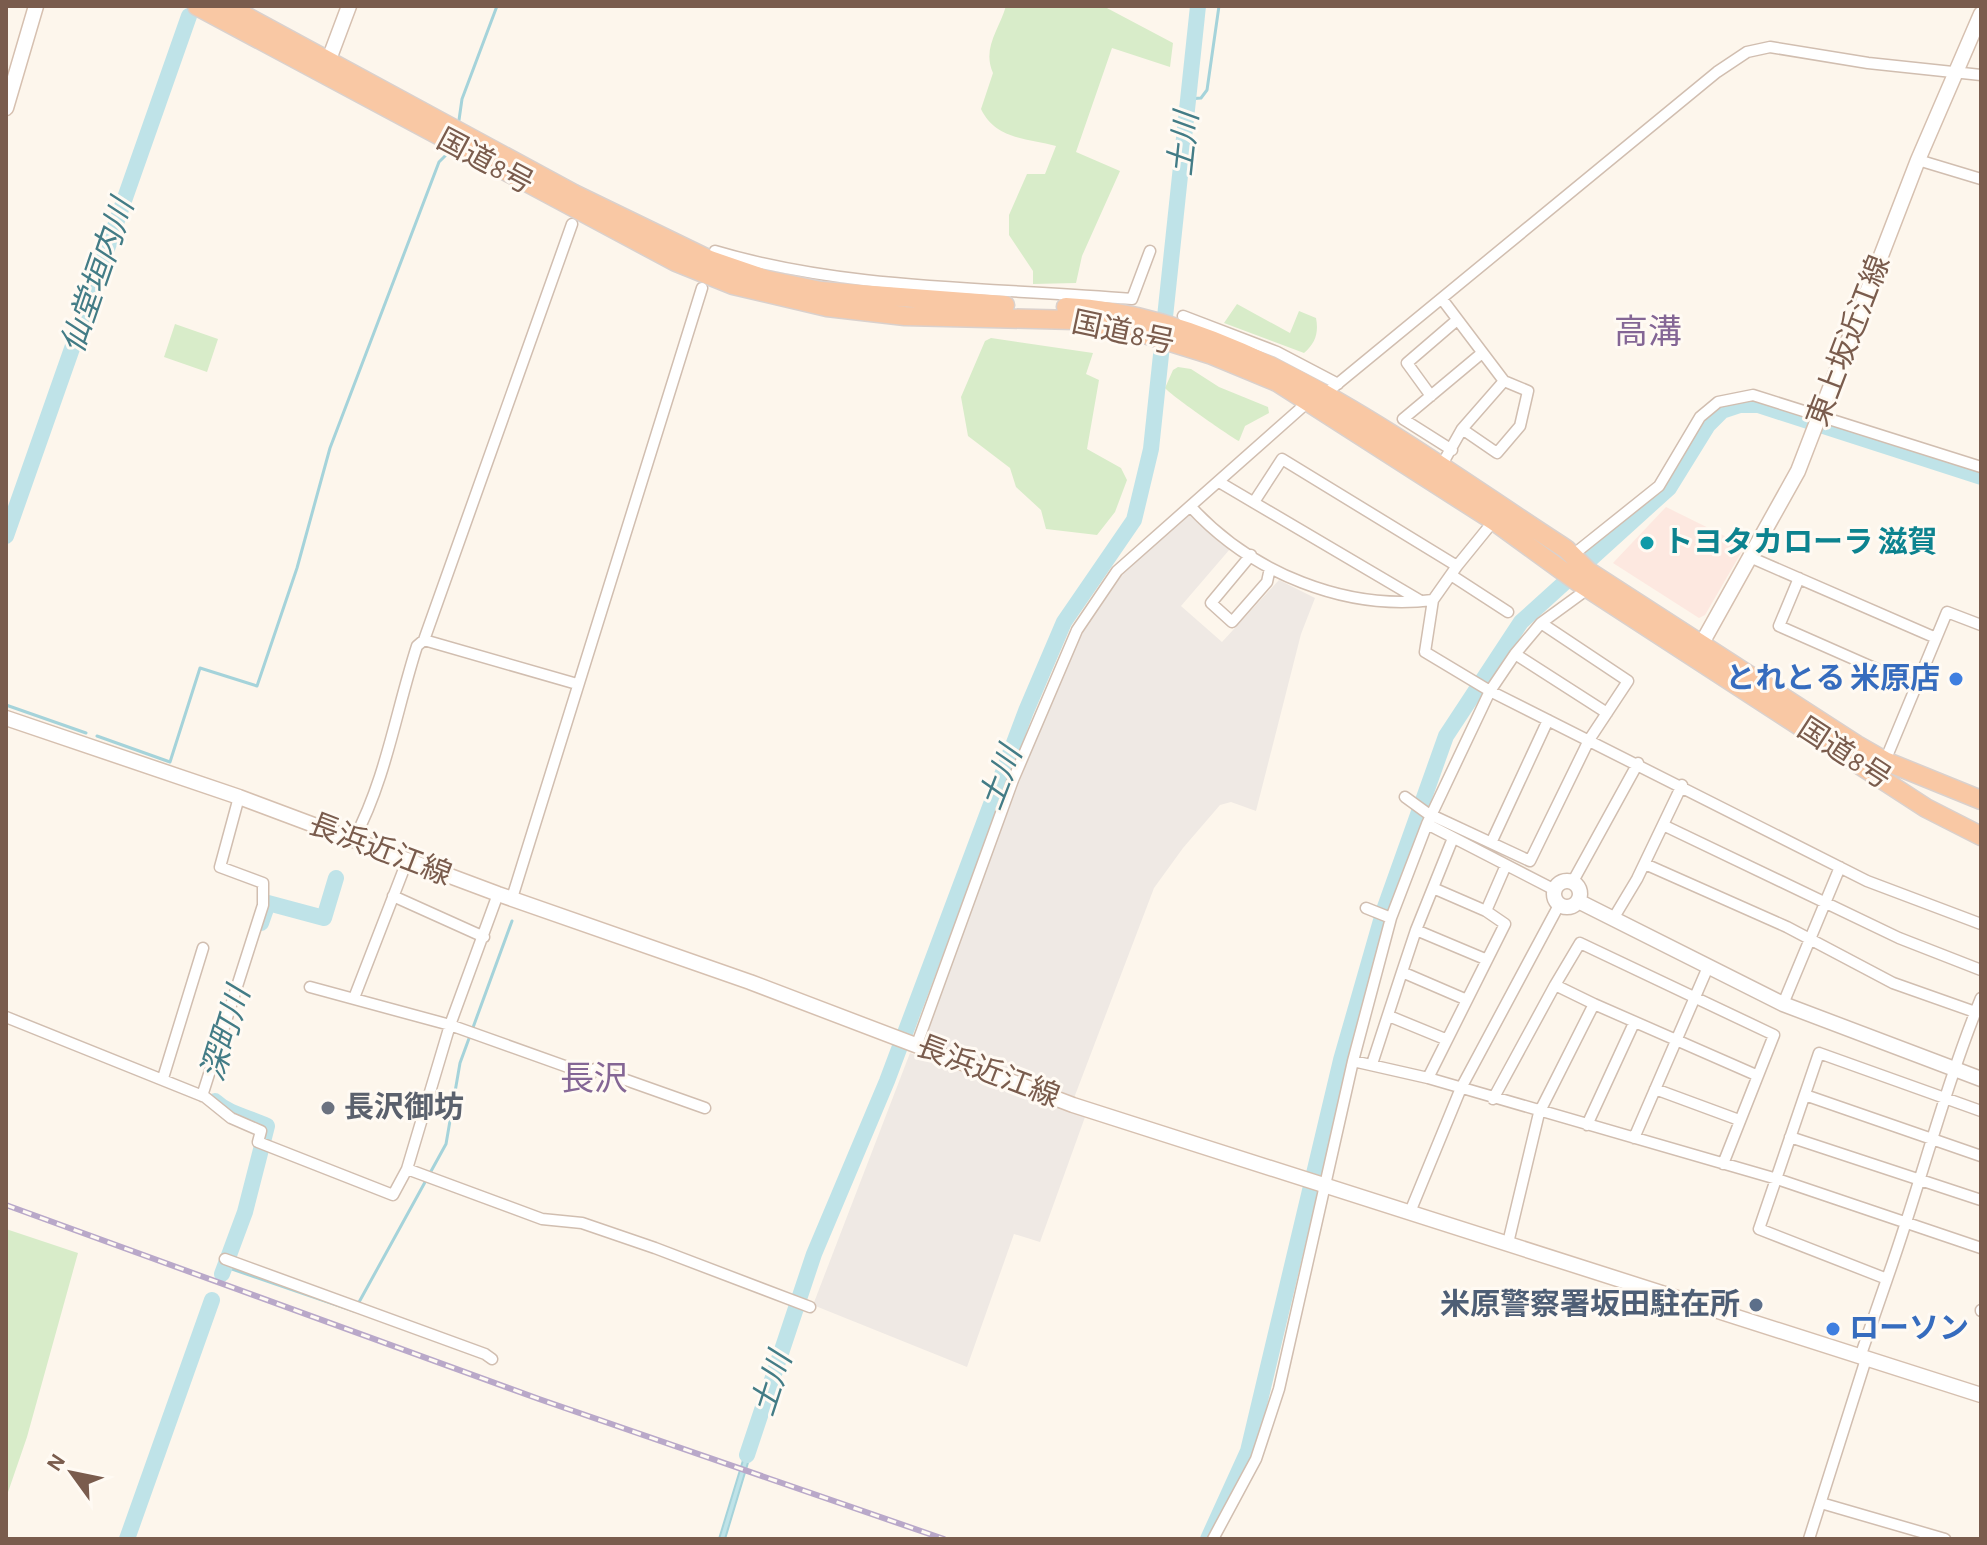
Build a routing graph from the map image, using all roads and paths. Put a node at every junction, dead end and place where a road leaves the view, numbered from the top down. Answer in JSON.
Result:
{"nodes":[{"id":1,"x":36,"y":6,"type":"edge"},
{"id":2,"x":197,"y":6,"type":"edge"},
{"id":3,"x":227,"y":6,"type":"edge"},
{"id":4,"x":349,"y":6,"type":"edge"},
{"id":5,"x":1981,"y":14,"type":"edge"},
{"id":6,"x":326,"y":68,"type":"junction"},
{"id":7,"x":1954,"y":73,"type":"junction"},
{"id":8,"x":1981,"y":75,"type":"edge"},
{"id":9,"x":6,"y":108,"type":"edge"},
{"id":10,"x":1918,"y":160,"type":"junction"},
{"id":11,"x":1981,"y":179,"type":"edge"},
{"id":12,"x":572,"y":224,"type":"dead end"},
{"id":13,"x":715,"y":251,"type":"dead end"},
{"id":14,"x":1150,"y":251,"type":"dead end"},
{"id":15,"x":702,"y":288,"type":"dead end"},
{"id":16,"x":1442,"y":299,"type":"junction"},
{"id":17,"x":1183,"y":316,"type":"dead end"},
{"id":18,"x":1457,"y":320,"type":"junction"},
{"id":19,"x":1482,"y":353,"type":"junction"},
{"id":20,"x":1504,"y":381,"type":"junction"},
{"id":21,"x":1324,"y":393,"type":"junction"},
{"id":22,"x":1431,"y":396,"type":"junction"},
{"id":23,"x":1818,"y":422,"type":"junction"},
{"id":24,"x":1462,"y":429,"type":"junction"},
{"id":25,"x":1452,"y":450,"type":"junction"},
{"id":26,"x":1981,"y":467,"type":"edge"},
{"id":27,"x":1440,"y":468,"type":"junction"},
{"id":28,"x":1219,"y":482,"type":"junction"},
{"id":29,"x":1254,"y":502,"type":"junction"},
{"id":30,"x":1191,"y":507,"type":"junction"},
{"id":31,"x":1498,"y":514,"type":"junction"},
{"id":32,"x":1566,"y":553,"type":"junction"},
{"id":33,"x":1251,"y":555,"type":"junction"},
{"id":34,"x":1752,"y":558,"type":"junction"},
{"id":35,"x":1270,"y":568,"type":"junction"},
{"id":36,"x":1454,"y":570,"type":"junction"},
{"id":37,"x":1799,"y":578,"type":"junction"},
{"id":38,"x":1585,"y":580,"type":"junction"},
{"id":39,"x":1428,"y":601,"type":"junction"},
{"id":40,"x":1508,"y":612,"type":"dead end"},
{"id":41,"x":1541,"y":623,"type":"junction"},
{"id":42,"x":1981,"y":625,"type":"edge"},
{"id":43,"x":1936,"y":638,"type":"junction"},
{"id":44,"x":424,"y":640,"type":"junction"},
{"id":45,"x":1698,"y":650,"type":"junction"},
{"id":46,"x":1515,"y":654,"type":"junction"},
{"id":47,"x":577,"y":684,"type":"junction"},
{"id":48,"x":1915,"y":686,"type":"junction"},
{"id":49,"x":1488,"y":689,"type":"junction"},
{"id":50,"x":1607,"y":713,"type":"junction"},
{"id":51,"x":6,"y":718,"type":"edge"},
{"id":52,"x":1548,"y":720,"type":"junction"},
{"id":53,"x":1589,"y":740,"type":"junction"},
{"id":54,"x":1885,"y":761,"type":"junction"},
{"id":55,"x":1638,"y":763,"type":"junction"},
{"id":56,"x":1682,"y":785,"type":"junction"},
{"id":57,"x":239,"y":797,"type":"junction"},
{"id":58,"x":1406,"y":798,"type":"dead end"},
{"id":59,"x":1981,"y":800,"type":"edge"},
{"id":60,"x":1429,"y":817,"type":"junction"},
{"id":61,"x":1663,"y":825,"type":"junction"},
{"id":62,"x":1981,"y":836,"type":"edge"},
{"id":63,"x":1453,"y":838,"type":"junction"},
{"id":64,"x":354,"y":839,"type":"junction"},
{"id":65,"x":1491,"y":843,"type":"junction"},
{"id":66,"x":407,"y":861,"type":"junction"},
{"id":67,"x":1645,"y":864,"type":"junction"},
{"id":68,"x":1506,"y":865,"type":"junction"},
{"id":69,"x":1840,"y":867,"type":"junction"},
{"id":70,"x":1572,"y":883,"type":"junction"},
{"id":71,"x":1433,"y":888,"type":"junction"},
{"id":72,"x":393,"y":896,"type":"junction"},
{"id":73,"x":505,"y":896,"type":"junction"},
{"id":74,"x":1557,"y":897,"type":"junction"},
{"id":75,"x":1578,"y":901,"type":"junction"},
{"id":76,"x":1824,"y":903,"type":"junction"},
{"id":77,"x":1366,"y":908,"type":"dead end"},
{"id":78,"x":1486,"y":911,"type":"junction"},
{"id":79,"x":1391,"y":918,"type":"junction"},
{"id":80,"x":1613,"y":919,"type":"junction"},
{"id":81,"x":1981,"y":924,"type":"edge"},
{"id":82,"x":1416,"y":930,"type":"junction"},
{"id":83,"x":484,"y":937,"type":"junction"},
{"id":84,"x":1809,"y":940,"type":"junction"},
{"id":85,"x":203,"y":948,"type":"dead end"},
{"id":86,"x":1485,"y":959,"type":"junction"},
{"id":87,"x":1708,"y":967,"type":"junction"},
{"id":88,"x":1981,"y":970,"type":"edge"},
{"id":89,"x":1402,"y":972,"type":"junction"},
{"id":90,"x":1555,"y":985,"type":"junction"},
{"id":91,"x":310,"y":987,"type":"dead end"},
{"id":92,"x":1695,"y":997,"type":"junction"},
{"id":93,"x":354,"y":998,"type":"junction"},
{"id":94,"x":1981,"y":998,"type":"edge"},
{"id":95,"x":1467,"y":1000,"type":"junction"},
{"id":96,"x":1594,"y":1004,"type":"junction"},
{"id":97,"x":1783,"y":1004,"type":"junction"},
{"id":98,"x":1975,"y":1012,"type":"junction"},
{"id":99,"x":1389,"y":1016,"type":"junction"},
{"id":100,"x":6,"y":1017,"type":"edge"},
{"id":101,"x":1634,"y":1023,"type":"junction"},
{"id":102,"x":450,"y":1025,"type":"junction"},
{"id":103,"x":1445,"y":1039,"type":"junction"},
{"id":104,"x":1675,"y":1042,"type":"junction"},
{"id":105,"x":914,"y":1043,"type":"junction"},
{"id":106,"x":1353,"y":1061,"type":"junction"},
{"id":107,"x":1372,"y":1064,"type":"junction"},
{"id":108,"x":1955,"y":1071,"type":"junction"},
{"id":109,"x":1756,"y":1075,"type":"junction"},
{"id":110,"x":163,"y":1078,"type":"junction"},
{"id":111,"x":1428,"y":1078,"type":"junction"},
{"id":112,"x":1981,"y":1079,"type":"edge"},
{"id":113,"x":1461,"y":1088,"type":"junction"},
{"id":114,"x":1655,"y":1089,"type":"junction"},
{"id":115,"x":1805,"y":1095,"type":"junction"},
{"id":116,"x":202,"y":1096,"type":"junction"},
{"id":117,"x":1493,"y":1099,"type":"junction"},
{"id":118,"x":1947,"y":1099,"type":"junction"},
{"id":119,"x":705,"y":1108,"type":"dead end"},
{"id":120,"x":1981,"y":1111,"type":"edge"},
{"id":121,"x":1539,"y":1113,"type":"junction"},
{"id":122,"x":1739,"y":1120,"type":"junction"},
{"id":123,"x":1587,"y":1125,"type":"junction"},
{"id":124,"x":1790,"y":1137,"type":"junction"},
{"id":125,"x":1634,"y":1138,"type":"junction"},
{"id":126,"x":1933,"y":1140,"type":"junction"},
{"id":127,"x":1981,"y":1156,"type":"edge"},
{"id":128,"x":1723,"y":1164,"type":"junction"},
{"id":129,"x":407,"y":1169,"type":"junction"},
{"id":130,"x":1777,"y":1179,"type":"junction"},
{"id":131,"x":1920,"y":1182,"type":"junction"},
{"id":132,"x":1324,"y":1186,"type":"junction"},
{"id":133,"x":1981,"y":1200,"type":"edge"},
{"id":134,"x":1410,"y":1212,"type":"junction"},
{"id":135,"x":1908,"y":1222,"type":"junction"},
{"id":136,"x":1508,"y":1243,"type":"junction"},
{"id":137,"x":1981,"y":1248,"type":"edge"},
{"id":138,"x":225,"y":1259,"type":"dead end"},
{"id":139,"x":1887,"y":1279,"type":"junction"},
{"id":140,"x":810,"y":1307,"type":"dead end"},
{"id":141,"x":1863,"y":1358,"type":"junction"},
{"id":142,"x":492,"y":1359,"type":"dead end"},
{"id":143,"x":1981,"y":1395,"type":"edge"},
{"id":144,"x":1821,"y":1503,"type":"junction"},
{"id":145,"x":1213,"y":1539,"type":"edge"},
{"id":146,"x":1809,"y":1539,"type":"edge"},
{"id":147,"x":1945,"y":1539,"type":"edge"}],
"edges":[{"from":1,"to":9,"type":"main road"},
{"from":2,"to":6,"type":"highway","name":"国道8号"},
{"from":3,"to":6,"type":"highway","name":"国道8号"},
{"from":4,"to":6,"type":"main road"},
{"from":5,"to":7,"type":"main road","name":"東上坂近江線"},
{"from":6,"to":21,"type":"highway","name":"国道8号"},
{"from":7,"to":8,"type":"street"},
{"from":7,"to":10,"type":"main road","name":"東上坂近江線"},
{"from":7,"to":16,"type":"street"},
{"from":10,"to":11,"type":"street"},
{"from":10,"to":23,"type":"main road","name":"東上坂近江線"},
{"from":12,"to":44,"type":"street"},
{"from":13,"to":14,"type":"street"},
{"from":15,"to":47,"type":"street"},
{"from":16,"to":18,"type":"street"},
{"from":16,"to":21,"type":"street"},
{"from":17,"to":21,"type":"street"},
{"from":18,"to":19,"type":"street"},
{"from":18,"to":22,"type":"street"},
{"from":19,"to":20,"type":"street"},
{"from":19,"to":22,"type":"street"},
{"from":20,"to":24,"type":"street"},
{"from":20,"to":24,"type":"street"},
{"from":21,"to":27,"type":"highway","name":"国道8号"},
{"from":21,"to":28,"type":"street"},
{"from":21,"to":31,"type":"highway","name":"国道8号"},
{"from":22,"to":25,"type":"street"},
{"from":23,"to":26,"type":"street"},
{"from":23,"to":32,"type":"street"},
{"from":23,"to":34,"type":"main road","name":"東上坂近江線"},
{"from":24,"to":25,"type":"street"},
{"from":25,"to":27,"type":"street"},
{"from":27,"to":31,"type":"highway","name":"国道8号"},
{"from":28,"to":29,"type":"street"},
{"from":28,"to":30,"type":"street"},
{"from":29,"to":36,"type":"street"},
{"from":29,"to":39,"type":"street"},
{"from":30,"to":33,"type":"street"},
{"from":30,"to":105,"type":"street"},
{"from":31,"to":32,"type":"highway","name":"国道8号"},
{"from":31,"to":36,"type":"street"},
{"from":32,"to":38,"type":"highway","name":"国道8号"},
{"from":33,"to":35,"type":"street"},
{"from":33,"to":35,"type":"street"},
{"from":34,"to":37,"type":"street"},
{"from":34,"to":45,"type":"main road","name":"東上坂近江線"},
{"from":35,"to":39,"type":"street"},
{"from":36,"to":39,"type":"street"},
{"from":36,"to":40,"type":"street"},
{"from":37,"to":43,"type":"street"},
{"from":37,"to":48,"type":"street"},
{"from":38,"to":41,"type":"street"},
{"from":38,"to":45,"type":"highway","name":"国道8号"},
{"from":39,"to":49,"type":"street"},
{"from":41,"to":46,"type":"street"},
{"from":41,"to":50,"type":"street"},
{"from":42,"to":43,"type":"street"},
{"from":43,"to":48,"type":"street"},
{"from":44,"to":47,"type":"street"},
{"from":44,"to":64,"type":"street"},
{"from":45,"to":54,"type":"highway","name":"国道8号"},
{"from":45,"to":62,"type":"highway","name":"国道8号"},
{"from":46,"to":49,"type":"street"},
{"from":46,"to":50,"type":"street"},
{"from":47,"to":73,"type":"street"},
{"from":48,"to":54,"type":"street"},
{"from":49,"to":52,"type":"street"},
{"from":49,"to":60,"type":"street"},
{"from":50,"to":53,"type":"street"},
{"from":51,"to":57,"type":"main road","name":"長浜近江線"},
{"from":52,"to":53,"type":"street"},
{"from":52,"to":65,"type":"street"},
{"from":53,"to":55,"type":"street"},
{"from":53,"to":65,"type":"street"},
{"from":54,"to":59,"type":"highway","name":"国道8号"},
{"from":55,"to":56,"type":"street"},
{"from":55,"to":70,"type":"street"},
{"from":56,"to":61,"type":"street"},
{"from":56,"to":69,"type":"street"},
{"from":57,"to":64,"type":"main road","name":"長浜近江線"},
{"from":57,"to":116,"type":"street"},
{"from":58,"to":60,"type":"street"},
{"from":60,"to":63,"type":"street"},
{"from":60,"to":65,"type":"street"},
{"from":60,"to":79,"type":"street"},
{"from":61,"to":67,"type":"street"},
{"from":61,"to":76,"type":"street"},
{"from":63,"to":68,"type":"street"},
{"from":63,"to":71,"type":"street"},
{"from":64,"to":66,"type":"main road","name":"長浜近江線"},
{"from":66,"to":72,"type":"street"},
{"from":66,"to":73,"type":"main road","name":"長浜近江線"},
{"from":67,"to":80,"type":"street"},
{"from":67,"to":84,"type":"street"},
{"from":68,"to":74,"type":"street"},
{"from":68,"to":78,"type":"street"},
{"from":69,"to":76,"type":"street"},
{"from":69,"to":81,"type":"street"},
{"from":70,"to":74,"type":"main road"},
{"from":70,"to":75,"type":"main road"},
{"from":71,"to":78,"type":"street"},
{"from":71,"to":82,"type":"street"},
{"from":72,"to":83,"type":"street"},
{"from":72,"to":93,"type":"street"},
{"from":73,"to":83,"type":"street"},
{"from":73,"to":105,"type":"main road","name":"長浜近江線"},
{"from":74,"to":75,"type":"main road"},
{"from":74,"to":113,"type":"street"},
{"from":75,"to":80,"type":"main road"},
{"from":76,"to":84,"type":"street"},
{"from":76,"to":88,"type":"street"},
{"from":77,"to":79,"type":"street"},
{"from":78,"to":86,"type":"street"},
{"from":79,"to":106,"type":"street"},
{"from":80,"to":87,"type":"main road"},
{"from":82,"to":86,"type":"street"},
{"from":82,"to":89,"type":"street"},
{"from":83,"to":102,"type":"street"},
{"from":84,"to":97,"type":"street"},
{"from":84,"to":98,"type":"street"},
{"from":85,"to":110,"type":"street"},
{"from":86,"to":95,"type":"street"},
{"from":87,"to":92,"type":"street"},
{"from":87,"to":97,"type":"main road"},
{"from":89,"to":95,"type":"street"},
{"from":89,"to":99,"type":"street"},
{"from":90,"to":92,"type":"street"},
{"from":90,"to":96,"type":"street"},
{"from":90,"to":117,"type":"street"},
{"from":91,"to":93,"type":"street"},
{"from":92,"to":104,"type":"street"},
{"from":92,"to":109,"type":"street"},
{"from":93,"to":102,"type":"street"},
{"from":94,"to":98,"type":"street"},
{"from":95,"to":103,"type":"street"},
{"from":96,"to":101,"type":"street"},
{"from":96,"to":121,"type":"street"},
{"from":97,"to":108,"type":"main road"},
{"from":98,"to":108,"type":"street"},
{"from":99,"to":103,"type":"street"},
{"from":99,"to":107,"type":"street"},
{"from":100,"to":110,"type":"street"},
{"from":101,"to":104,"type":"street"},
{"from":101,"to":123,"type":"street"},
{"from":102,"to":119,"type":"street"},
{"from":102,"to":129,"type":"street"},
{"from":103,"to":111,"type":"street"},
{"from":104,"to":109,"type":"street"},
{"from":104,"to":114,"type":"street"},
{"from":105,"to":132,"type":"main road","name":"長浜近江線"},
{"from":106,"to":107,"type":"street"},
{"from":106,"to":132,"type":"street"},
{"from":107,"to":111,"type":"street"},
{"from":108,"to":112,"type":"main road"},
{"from":108,"to":118,"type":"street"},
{"from":109,"to":122,"type":"street"},
{"from":110,"to":116,"type":"street"},
{"from":111,"to":113,"type":"street"},
{"from":113,"to":117,"type":"street"},
{"from":113,"to":134,"type":"street"},
{"from":114,"to":122,"type":"street"},
{"from":114,"to":125,"type":"street"},
{"from":115,"to":118,"type":"street"},
{"from":115,"to":124,"type":"street"},
{"from":115,"to":126,"type":"street"},
{"from":116,"to":129,"type":"street"},
{"from":117,"to":121,"type":"street"},
{"from":118,"to":120,"type":"street"},
{"from":118,"to":126,"type":"street"},
{"from":121,"to":123,"type":"street"},
{"from":121,"to":136,"type":"street"},
{"from":122,"to":128,"type":"street"},
{"from":123,"to":125,"type":"street"},
{"from":124,"to":130,"type":"street"},
{"from":124,"to":131,"type":"street"},
{"from":125,"to":128,"type":"street"},
{"from":126,"to":127,"type":"street"},
{"from":126,"to":131,"type":"street"},
{"from":128,"to":130,"type":"street"},
{"from":129,"to":140,"type":"street"},
{"from":130,"to":135,"type":"street"},
{"from":130,"to":139,"type":"street"},
{"from":131,"to":133,"type":"street"},
{"from":131,"to":135,"type":"street"},
{"from":132,"to":134,"type":"main road","name":"長浜近江線"},
{"from":132,"to":145,"type":"street"},
{"from":134,"to":136,"type":"main road","name":"長浜近江線"},
{"from":135,"to":137,"type":"street"},
{"from":135,"to":139,"type":"street"},
{"from":136,"to":141,"type":"main road","name":"長浜近江線"},
{"from":138,"to":142,"type":"street"},
{"from":139,"to":141,"type":"street"},
{"from":141,"to":143,"type":"main road","name":"長浜近江線"},
{"from":141,"to":144,"type":"street"},
{"from":144,"to":146,"type":"street"},
{"from":144,"to":147,"type":"street"}]}
